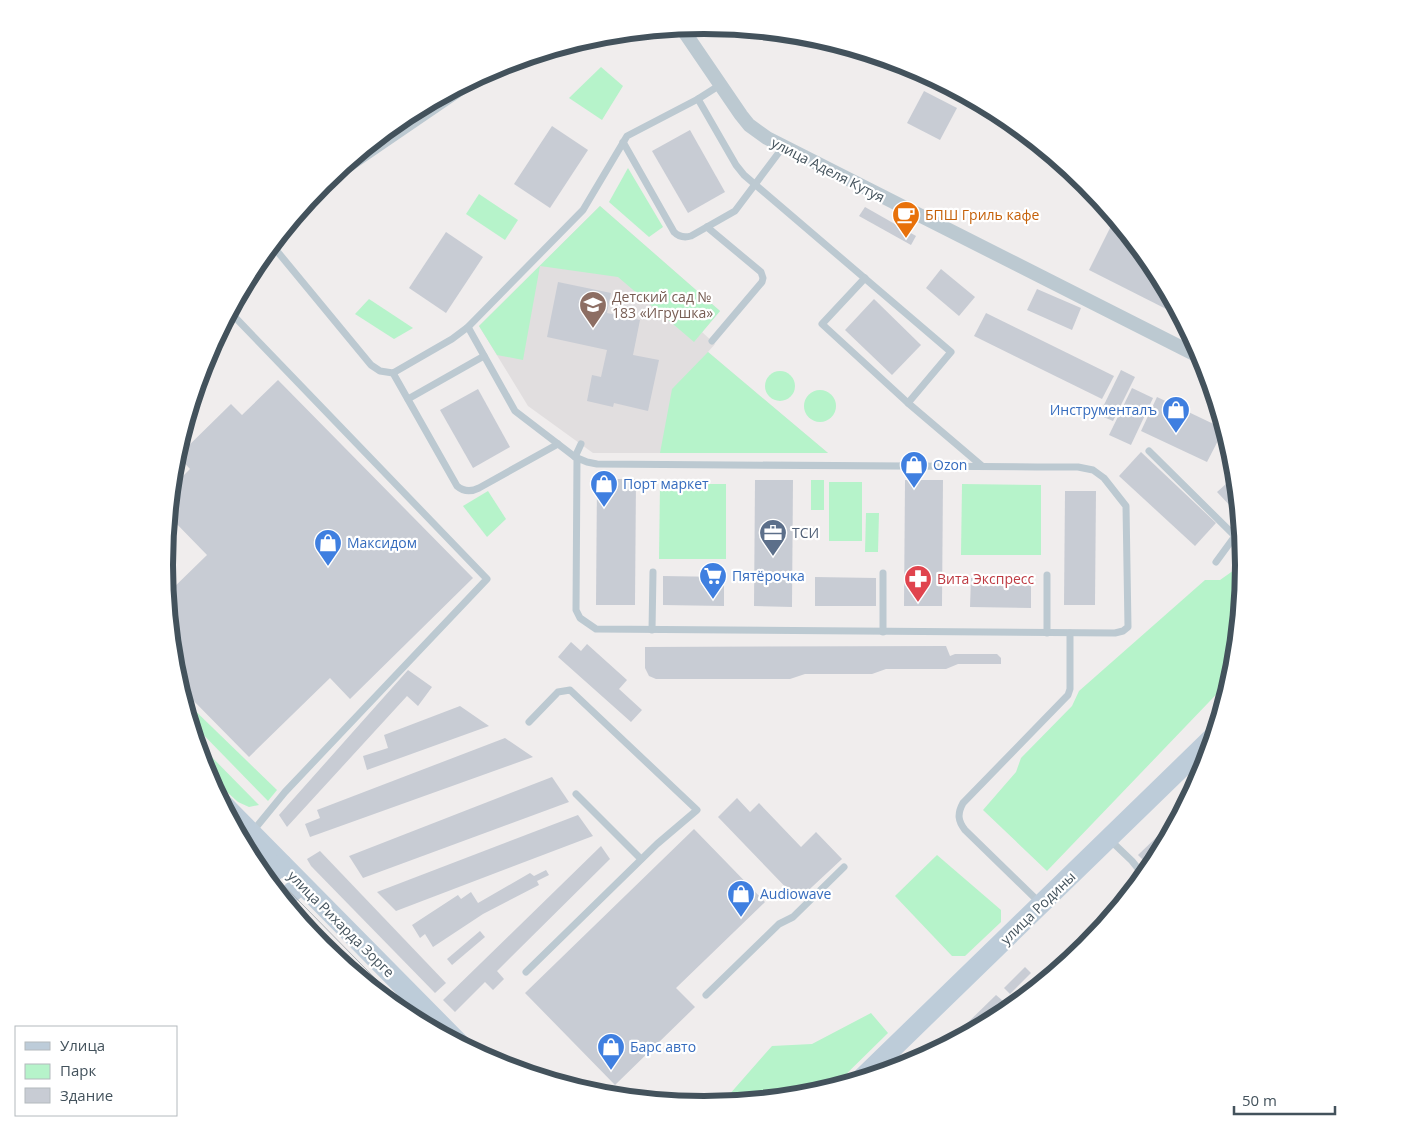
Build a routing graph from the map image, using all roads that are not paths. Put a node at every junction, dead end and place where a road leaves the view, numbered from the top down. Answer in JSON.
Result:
{"nodes":[{"id":1,"x":685,"y":35,"type":"edge"},
{"id":2,"x":720,"y":85,"type":"junction"},
{"id":3,"x":458,"y":95,"type":"edge"},
{"id":4,"x":698,"y":99,"type":"junction"},
{"id":5,"x":622,"y":142,"type":"junction"},
{"id":6,"x":783,"y":147,"type":"junction"},
{"id":7,"x":358,"y":163,"type":"edge"},
{"id":8,"x":755,"y":184,"type":"junction"},
{"id":9,"x":707,"y":227,"type":"junction"},
{"id":10,"x":277,"y":251,"type":"edge"},
{"id":11,"x":865,"y":278,"type":"junction"},
{"id":12,"x":235,"y":317,"type":"edge"},
{"id":13,"x":468,"y":327,"type":"junction"},
{"id":14,"x":712,"y":341,"type":"dead end"},
{"id":15,"x":1192,"y":353,"type":"edge"},
{"id":16,"x":484,"y":356,"type":"junction"},
{"id":17,"x":393,"y":373,"type":"junction"},
{"id":18,"x":408,"y":399,"type":"junction"},
{"id":19,"x":908,"y":403,"type":"junction"},
{"id":20,"x":558,"y":444,"type":"junction"},
{"id":21,"x":580,"y":444,"type":"dead end"},
{"id":22,"x":1149,"y":451,"type":"dead end"},
{"id":23,"x":576,"y":458,"type":"junction"},
{"id":24,"x":982,"y":466,"type":"junction"},
{"id":25,"x":1235,"y":535,"type":"edge"},
{"id":26,"x":1235,"y":537,"type":"edge"},
{"id":27,"x":1216,"y":562,"type":"dead end"},
{"id":28,"x":653,"y":572,"type":"dead end"},
{"id":29,"x":883,"y":573,"type":"dead end"},
{"id":30,"x":1047,"y":574,"type":"dead end"},
{"id":31,"x":652,"y":630,"type":"junction"},
{"id":32,"x":883,"y":632,"type":"junction"},
{"id":33,"x":1046,"y":633,"type":"junction"},
{"id":34,"x":1070,"y":633,"type":"junction"},
{"id":35,"x":529,"y":722,"type":"dead end"},
{"id":36,"x":1205,"y":745,"type":"edge"},
{"id":37,"x":576,"y":794,"type":"dead end"},
{"id":38,"x":237,"y":818,"type":"edge"},
{"id":39,"x":252,"y":833,"type":"junction"},
{"id":40,"x":1109,"y":839,"type":"junction"},
{"id":41,"x":641,"y":859,"type":"junction"},
{"id":42,"x":282,"y":864,"type":"junction"},
{"id":43,"x":844,"y":867,"type":"dead end"},
{"id":44,"x":1140,"y":870,"type":"edge"},
{"id":45,"x":272,"y":874,"type":"edge"},
{"id":46,"x":301,"y":884,"type":"junction"},
{"id":47,"x":288,"y":895,"type":"edge"},
{"id":48,"x":1041,"y":904,"type":"junction"},
{"id":49,"x":526,"y":972,"type":"dead end"},
{"id":50,"x":706,"y":995,"type":"dead end"},
{"id":51,"x":446,"y":1030,"type":"edge"},
{"id":52,"x":870,"y":1071,"type":"edge"}],
"edges":[{"from":1,"to":2,"type":"street","name":"улица Аделя Кутуя"},
{"from":2,"to":4,"type":"lane"},
{"from":2,"to":6,"type":"street","name":"улица Аделя Кутуя"},
{"from":3,"to":7,"type":"lane"},
{"from":4,"to":5,"type":"lane"},
{"from":4,"to":8,"type":"lane"},
{"from":5,"to":9,"type":"lane"},
{"from":5,"to":13,"type":"lane"},
{"from":6,"to":8,"type":"lane"},
{"from":6,"to":15,"type":"street","name":"улица Аделя Кутуя"},
{"from":8,"to":9,"type":"lane"},
{"from":8,"to":11,"type":"lane"},
{"from":9,"to":14,"type":"lane"},
{"from":10,"to":17,"type":"lane"},
{"from":11,"to":19,"type":"lane"},
{"from":11,"to":19,"type":"lane"},
{"from":12,"to":39,"type":"lane"},
{"from":13,"to":16,"type":"lane"},
{"from":13,"to":17,"type":"lane"},
{"from":16,"to":18,"type":"lane"},
{"from":16,"to":20,"type":"lane"},
{"from":17,"to":18,"type":"lane"},
{"from":18,"to":20,"type":"lane"},
{"from":19,"to":24,"type":"lane"},
{"from":20,"to":23,"type":"lane"},
{"from":21,"to":23,"type":"lane"},
{"from":22,"to":25,"type":"lane"},
{"from":23,"to":24,"type":"lane"},
{"from":23,"to":31,"type":"lane"},
{"from":24,"to":34,"type":"lane"},
{"from":26,"to":27,"type":"lane"},
{"from":28,"to":31,"type":"lane"},
{"from":29,"to":32,"type":"lane"},
{"from":30,"to":33,"type":"lane"},
{"from":31,"to":32,"type":"lane"},
{"from":32,"to":33,"type":"lane"},
{"from":33,"to":34,"type":"lane"},
{"from":34,"to":48,"type":"lane"},
{"from":35,"to":41,"type":"lane"},
{"from":36,"to":40,"type":"street","name":"улица Родины"},
{"from":37,"to":41,"type":"lane"},
{"from":38,"to":39,"type":"street","name":"улица Рихарда Зорге"},
{"from":39,"to":42,"type":"street","name":"улица Рихарда Зорге"},
{"from":40,"to":44,"type":"lane"},
{"from":40,"to":48,"type":"street","name":"улица Родины"},
{"from":41,"to":49,"type":"lane"},
{"from":42,"to":45,"type":"street"},
{"from":42,"to":46,"type":"street","name":"улица Рихарда Зорге"},
{"from":43,"to":50,"type":"lane"},
{"from":46,"to":47,"type":"street"},
{"from":46,"to":51,"type":"street","name":"улица Рихарда Зорге"},
{"from":48,"to":52,"type":"street","name":"улица Родины"}]}
